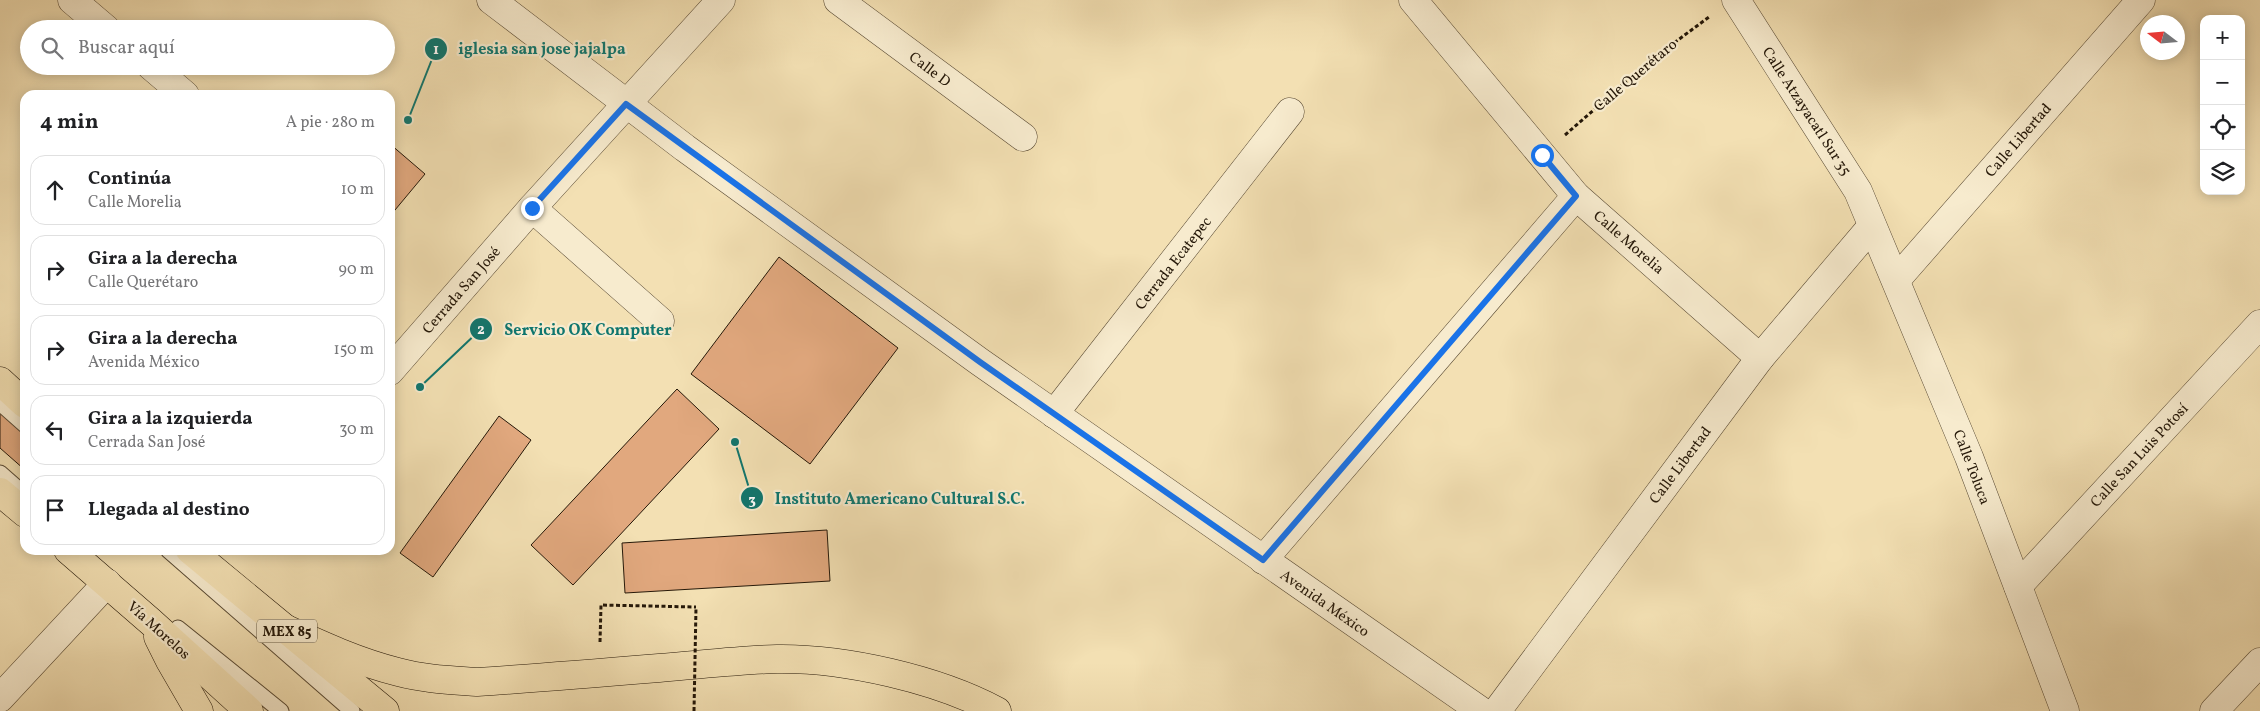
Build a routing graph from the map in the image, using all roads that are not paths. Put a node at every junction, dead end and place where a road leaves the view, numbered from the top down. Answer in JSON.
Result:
{"nodes":[{"id":1,"x":72,"y":0,"type":"edge"},
{"id":2,"x":491,"y":0,"type":"edge"},
{"id":3,"x":721,"y":0,"type":"edge"},
{"id":4,"x":838,"y":0,"type":"edge"},
{"id":5,"x":1413,"y":0,"type":"edge"},
{"id":6,"x":1736,"y":0,"type":"edge"},
{"id":7,"x":2141,"y":0,"type":"edge"},
{"id":8,"x":95,"y":20,"type":"edge"},
{"id":9,"x":162,"y":75,"type":"edge"},
{"id":10,"x":179,"y":90,"type":"edge"},
{"id":11,"x":626,"y":104,"type":"junction"},
{"id":12,"x":1290,"y":112,"type":"dead end"},
{"id":13,"x":1023,"y":137,"type":"dead end"},
{"id":14,"x":1576,"y":196,"type":"junction"},
{"id":15,"x":532,"y":208,"type":"junction"},
{"id":16,"x":1872,"y":226,"type":"junction"},
{"id":17,"x":1896,"y":280,"type":"junction"},
{"id":18,"x":660,"y":321,"type":"dead end"},
{"id":19,"x":2260,"y":324,"type":"edge"},
{"id":20,"x":1760,"y":358,"type":"junction"},
{"id":21,"x":395,"y":365,"type":"edge"},
{"id":22,"x":0,"y":381,"type":"edge"},
{"id":23,"x":20,"y":399,"type":"edge"},
{"id":24,"x":0,"y":403,"type":"edge"},
{"id":25,"x":1054,"y":414,"type":"junction"},
{"id":26,"x":20,"y":421,"type":"edge"},
{"id":27,"x":0,"y":473,"type":"edge"},
{"id":28,"x":20,"y":491,"type":"edge"},
{"id":29,"x":0,"y":492,"type":"edge"},
{"id":30,"x":20,"y":509,"type":"edge"},
{"id":31,"x":74,"y":555,"type":"edge"},
{"id":32,"x":94,"y":555,"type":"edge"},
{"id":33,"x":174,"y":555,"type":"edge"},
{"id":34,"x":196,"y":555,"type":"edge"},
{"id":35,"x":1263,"y":560,"type":"junction"},
{"id":36,"x":107,"y":583,"type":"junction"},
{"id":37,"x":2018,"y":586,"type":"junction"},
{"id":38,"x":151,"y":622,"type":"junction"},
{"id":39,"x":284,"y":628,"type":"junction"},
{"id":40,"x":2260,"y":662,"type":"edge"},
{"id":41,"x":0,"y":698,"type":"edge"},
{"id":42,"x":199,"y":711,"type":"edge"},
{"id":43,"x":248,"y":711,"type":"edge"},
{"id":44,"x":281,"y":711,"type":"edge"},
{"id":45,"x":352,"y":711,"type":"edge"},
{"id":46,"x":385,"y":711,"type":"edge"},
{"id":47,"x":997,"y":711,"type":"edge"},
{"id":48,"x":1481,"y":711,"type":"edge"},
{"id":49,"x":1497,"y":711,"type":"edge"},
{"id":50,"x":2065,"y":711,"type":"edge"},
{"id":51,"x":2214,"y":711,"type":"edge"}],
"edges":[{"from":1,"to":8,"type":"street"},
{"from":2,"to":11,"type":"street","name":"Avenida México"},
{"from":3,"to":11,"type":"street","name":"Cerrada San José"},
{"from":4,"to":13,"type":"street","name":"Calle D"},
{"from":5,"to":14,"type":"street","name":"Calle Morelia"},
{"from":6,"to":16,"type":"street","name":"Calle Atzayacatl Sur 35"},
{"from":7,"to":17,"type":"street","name":"Calle Libertad"},
{"from":9,"to":10,"type":"street"},
{"from":11,"to":15,"type":"street","name":"Cerrada San José"},
{"from":11,"to":25,"type":"street","name":"Avenida México"},
{"from":12,"to":25,"type":"street","name":"Cerrada Ecatepec"},
{"from":14,"to":20,"type":"street","name":"Calle Morelia"},
{"from":14,"to":35,"type":"street"},
{"from":15,"to":18,"type":"street"},
{"from":15,"to":21,"type":"street","name":"Cerrada San José"},
{"from":16,"to":17,"type":"street","name":"Calle Toluca"},
{"from":16,"to":20,"type":"street","name":"Calle Libertad"},
{"from":17,"to":37,"type":"street","name":"Calle Toluca"},
{"from":19,"to":37,"type":"street","name":"Calle San Luis Potosí"},
{"from":20,"to":49,"type":"street","name":"Calle Libertad"},
{"from":22,"to":23,"type":"main road"},
{"from":24,"to":26,"type":"lane"},
{"from":25,"to":35,"type":"street","name":"Avenida México"},
{"from":27,"to":28,"type":"lane"},
{"from":29,"to":30,"type":"main road"},
{"from":31,"to":36,"type":"main road","name":"Vía Morelos"},
{"from":32,"to":44,"type":"lane"},
{"from":33,"to":45,"type":"lane"},
{"from":34,"to":39,"type":"main road","number":"MEX 85"},
{"from":35,"to":48,"type":"street","name":"Avenida México"},
{"from":36,"to":38,"type":"main road","name":"Vía Morelos"},
{"from":36,"to":41,"type":"street"},
{"from":37,"to":50,"type":"street","name":"Calle Toluca"},
{"from":38,"to":42,"type":"main road"},
{"from":38,"to":43,"type":"main road","name":"Vía Morelos"},
{"from":39,"to":46,"type":"main road","number":"MEX 85"},
{"from":39,"to":47,"type":"main road"},
{"from":40,"to":51,"type":"street"}]}
